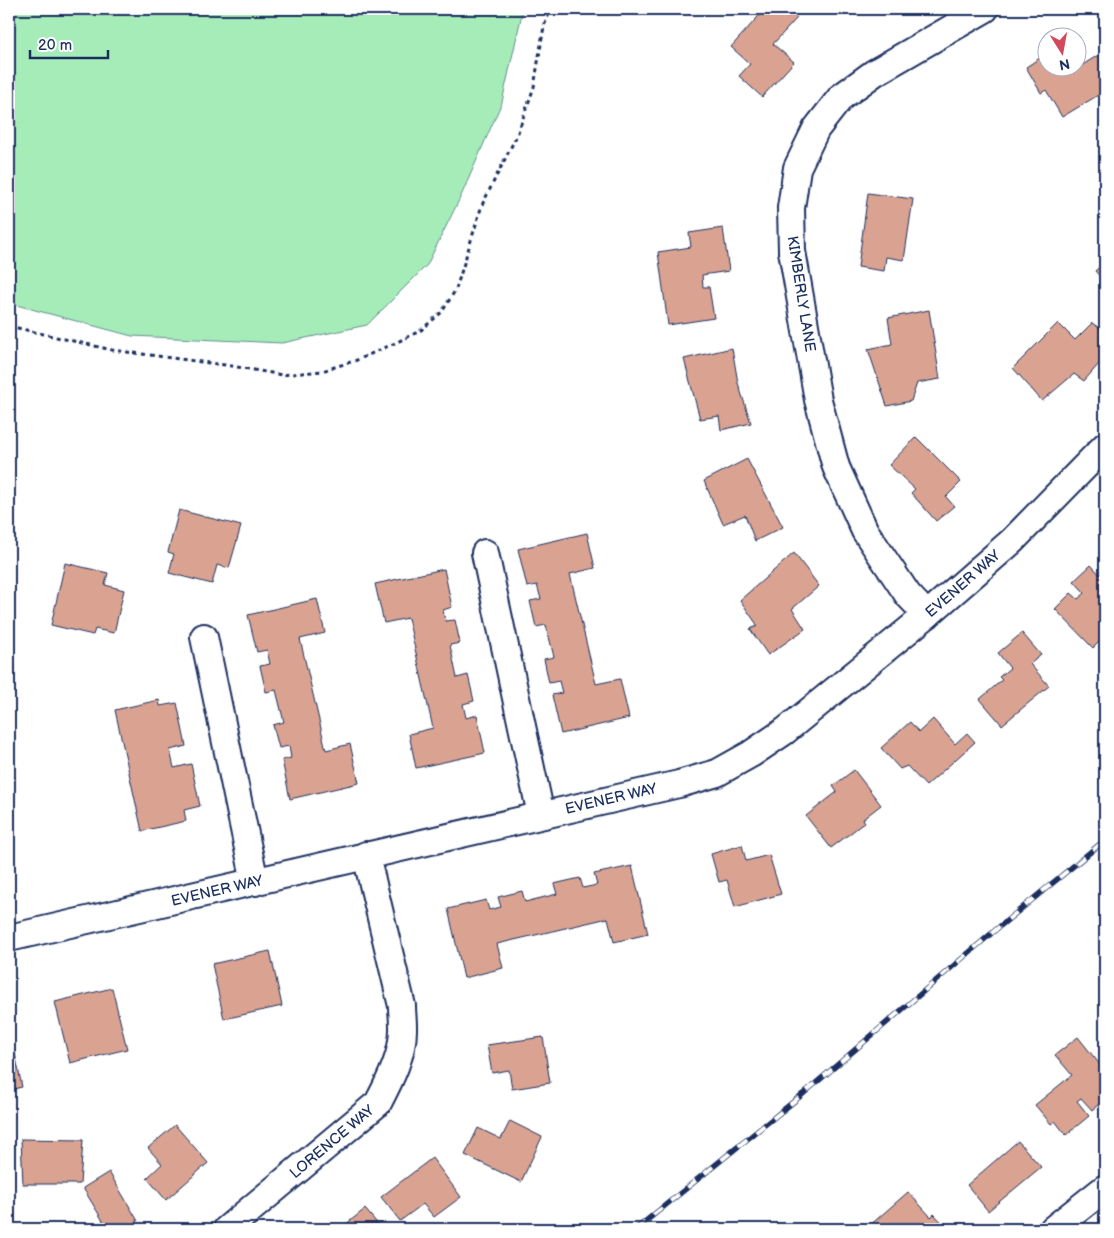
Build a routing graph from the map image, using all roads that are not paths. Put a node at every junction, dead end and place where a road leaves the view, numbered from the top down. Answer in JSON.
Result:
{"nodes":[{"id":1,"x":985,"y":9,"type":"edge"},
{"id":2,"x":1105,"y":446,"type":"edge"},
{"id":3,"x":485,"y":553,"type":"dead end"},
{"id":4,"x":927,"y":615,"type":"junction"},
{"id":5,"x":204,"y":637,"type":"dead end"},
{"id":6,"x":541,"y":815,"type":"junction"},
{"id":7,"x":366,"y":855,"type":"junction"},
{"id":8,"x":255,"y":882,"type":"junction"},
{"id":9,"x":9,"y":938,"type":"edge"},
{"id":10,"x":1105,"y":1188,"type":"edge"},
{"id":11,"x":226,"y":1229,"type":"edge"},
{"id":12,"x":1052,"y":1229,"type":"edge"}],
"edges":[{"from":1,"to":4,"type":"street","name":"KIMBERLY LANE"},
{"from":2,"to":4,"type":"street","name":"EVENER WAY"},
{"from":3,"to":6,"type":"street"},
{"from":4,"to":6,"type":"street","name":"EVENER WAY"},
{"from":5,"to":8,"type":"street"},
{"from":6,"to":7,"type":"street","name":"EVENER WAY"},
{"from":7,"to":8,"type":"street","name":"EVENER WAY"},
{"from":7,"to":11,"type":"street","name":"LORENCE WAY"},
{"from":8,"to":9,"type":"street","name":"EVENER WAY"},
{"from":10,"to":12,"type":"street"}]}
